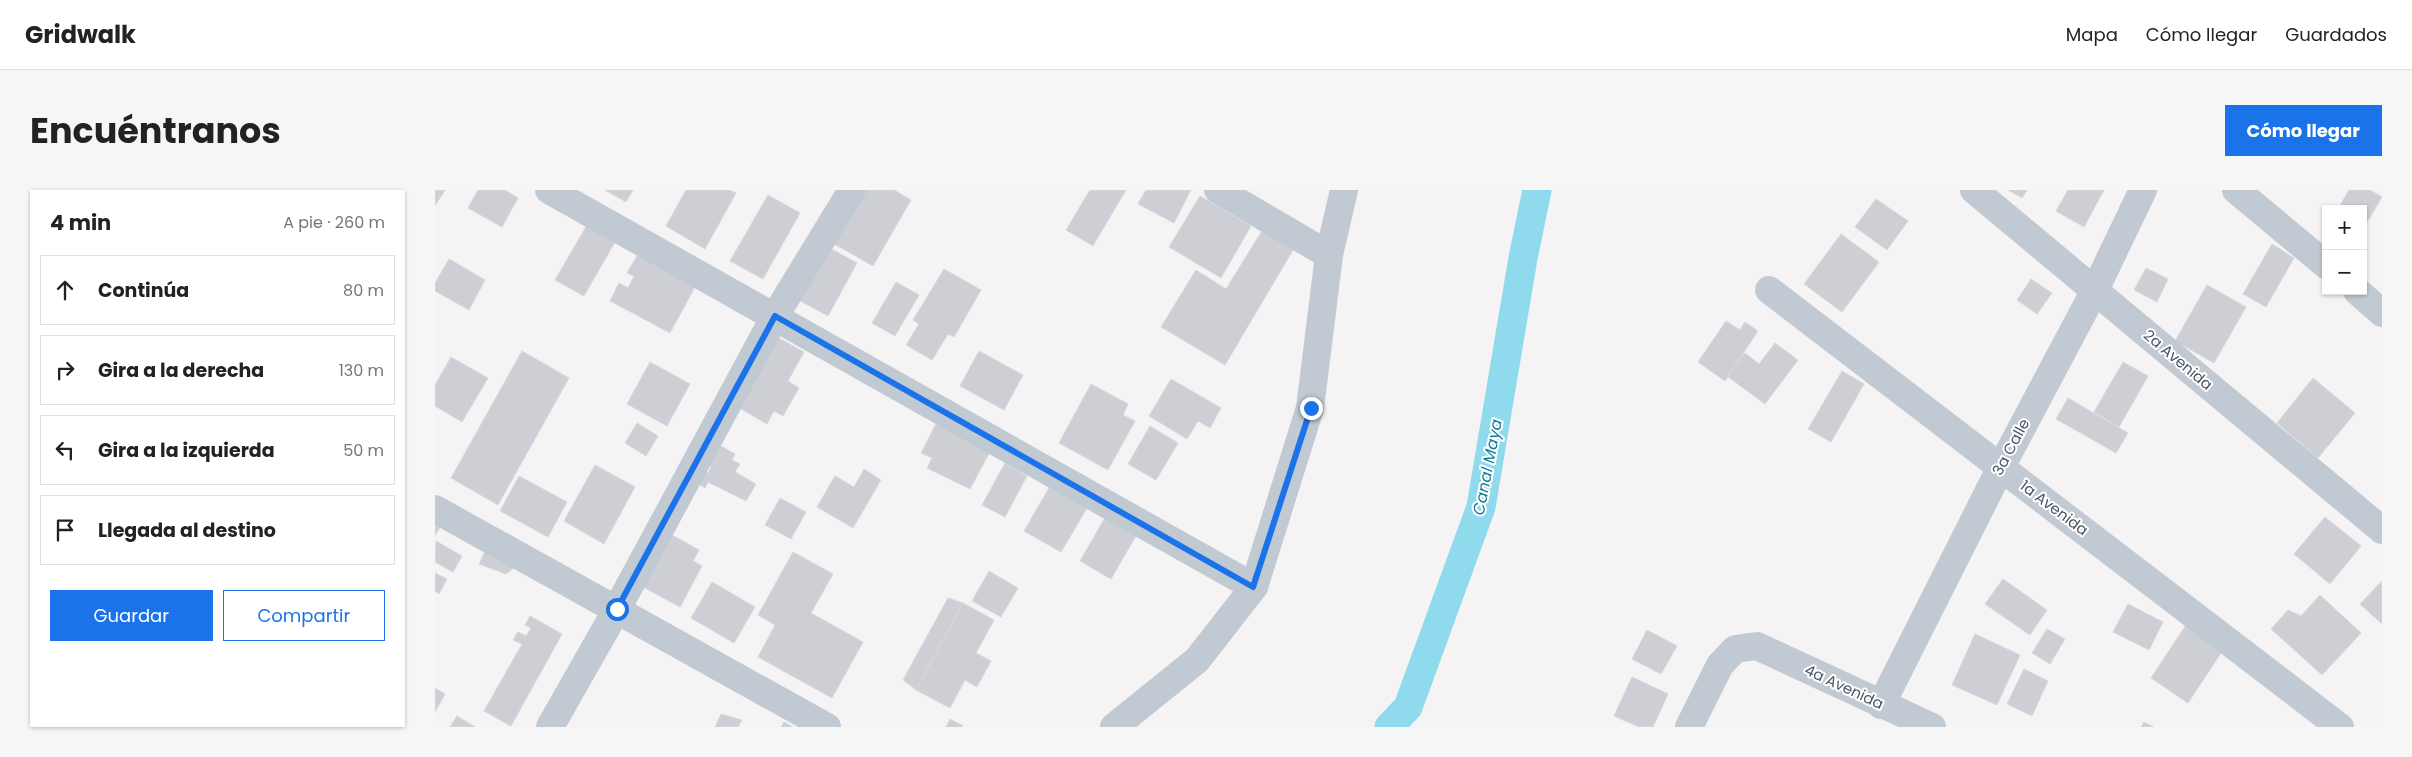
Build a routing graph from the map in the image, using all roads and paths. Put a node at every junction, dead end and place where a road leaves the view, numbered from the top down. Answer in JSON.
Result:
{"nodes":[{"id":1,"x":549,"y":190,"type":"edge"},
{"id":2,"x":852,"y":190,"type":"edge"},
{"id":3,"x":1218,"y":190,"type":"edge"},
{"id":4,"x":1344,"y":190,"type":"edge"},
{"id":5,"x":1974,"y":190,"type":"edge"},
{"id":6,"x":2143,"y":190,"type":"edge"},
{"id":7,"x":2236,"y":190,"type":"edge"},
{"id":8,"x":1329,"y":255,"type":"junction"},
{"id":9,"x":2322,"y":262,"type":"edge"},
{"id":10,"x":1769,"y":290,"type":"dead end"},
{"id":11,"x":2095,"y":290,"type":"junction"},
{"id":12,"x":2362,"y":295,"type":"edge"},
{"id":13,"x":2382,"y":313,"type":"edge"},
{"id":14,"x":775,"y":316,"type":"junction"},
{"id":15,"x":2001,"y":467,"type":"junction"},
{"id":16,"x":435,"y":510,"type":"edge"},
{"id":17,"x":2382,"y":530,"type":"edge"},
{"id":18,"x":1253,"y":587,"type":"junction"},
{"id":19,"x":617,"y":609,"type":"junction"},
{"id":20,"x":1881,"y":705,"type":"junction"},
{"id":21,"x":550,"y":727,"type":"edge"},
{"id":22,"x":827,"y":727,"type":"edge"},
{"id":23,"x":1114,"y":727,"type":"edge"},
{"id":24,"x":1689,"y":727,"type":"edge"},
{"id":25,"x":1932,"y":727,"type":"edge"},
{"id":26,"x":2340,"y":727,"type":"edge"}],
"edges":[{"from":1,"to":14,"type":"street"},
{"from":2,"to":14,"type":"street"},
{"from":3,"to":8,"type":"street"},
{"from":4,"to":8,"type":"street"},
{"from":5,"to":11,"type":"street","name":"2a Avenida"},
{"from":6,"to":11,"type":"street","name":"3a Calle"},
{"from":7,"to":9,"type":"street"},
{"from":8,"to":18,"type":"street"},
{"from":10,"to":15,"type":"street","name":"1a Avenida"},
{"from":11,"to":15,"type":"street","name":"3a Calle"},
{"from":11,"to":17,"type":"street","name":"2a Avenida"},
{"from":12,"to":13,"type":"street"},
{"from":14,"to":18,"type":"street"},
{"from":14,"to":19,"type":"street"},
{"from":15,"to":20,"type":"street","name":"3a Calle"},
{"from":15,"to":26,"type":"street","name":"1a Avenida"},
{"from":16,"to":19,"type":"street"},
{"from":18,"to":23,"type":"street"},
{"from":19,"to":21,"type":"street"},
{"from":19,"to":22,"type":"street"},
{"from":20,"to":24,"type":"street","name":"4a Avenida"},
{"from":20,"to":25,"type":"street","name":"4a Avenida"}]}
